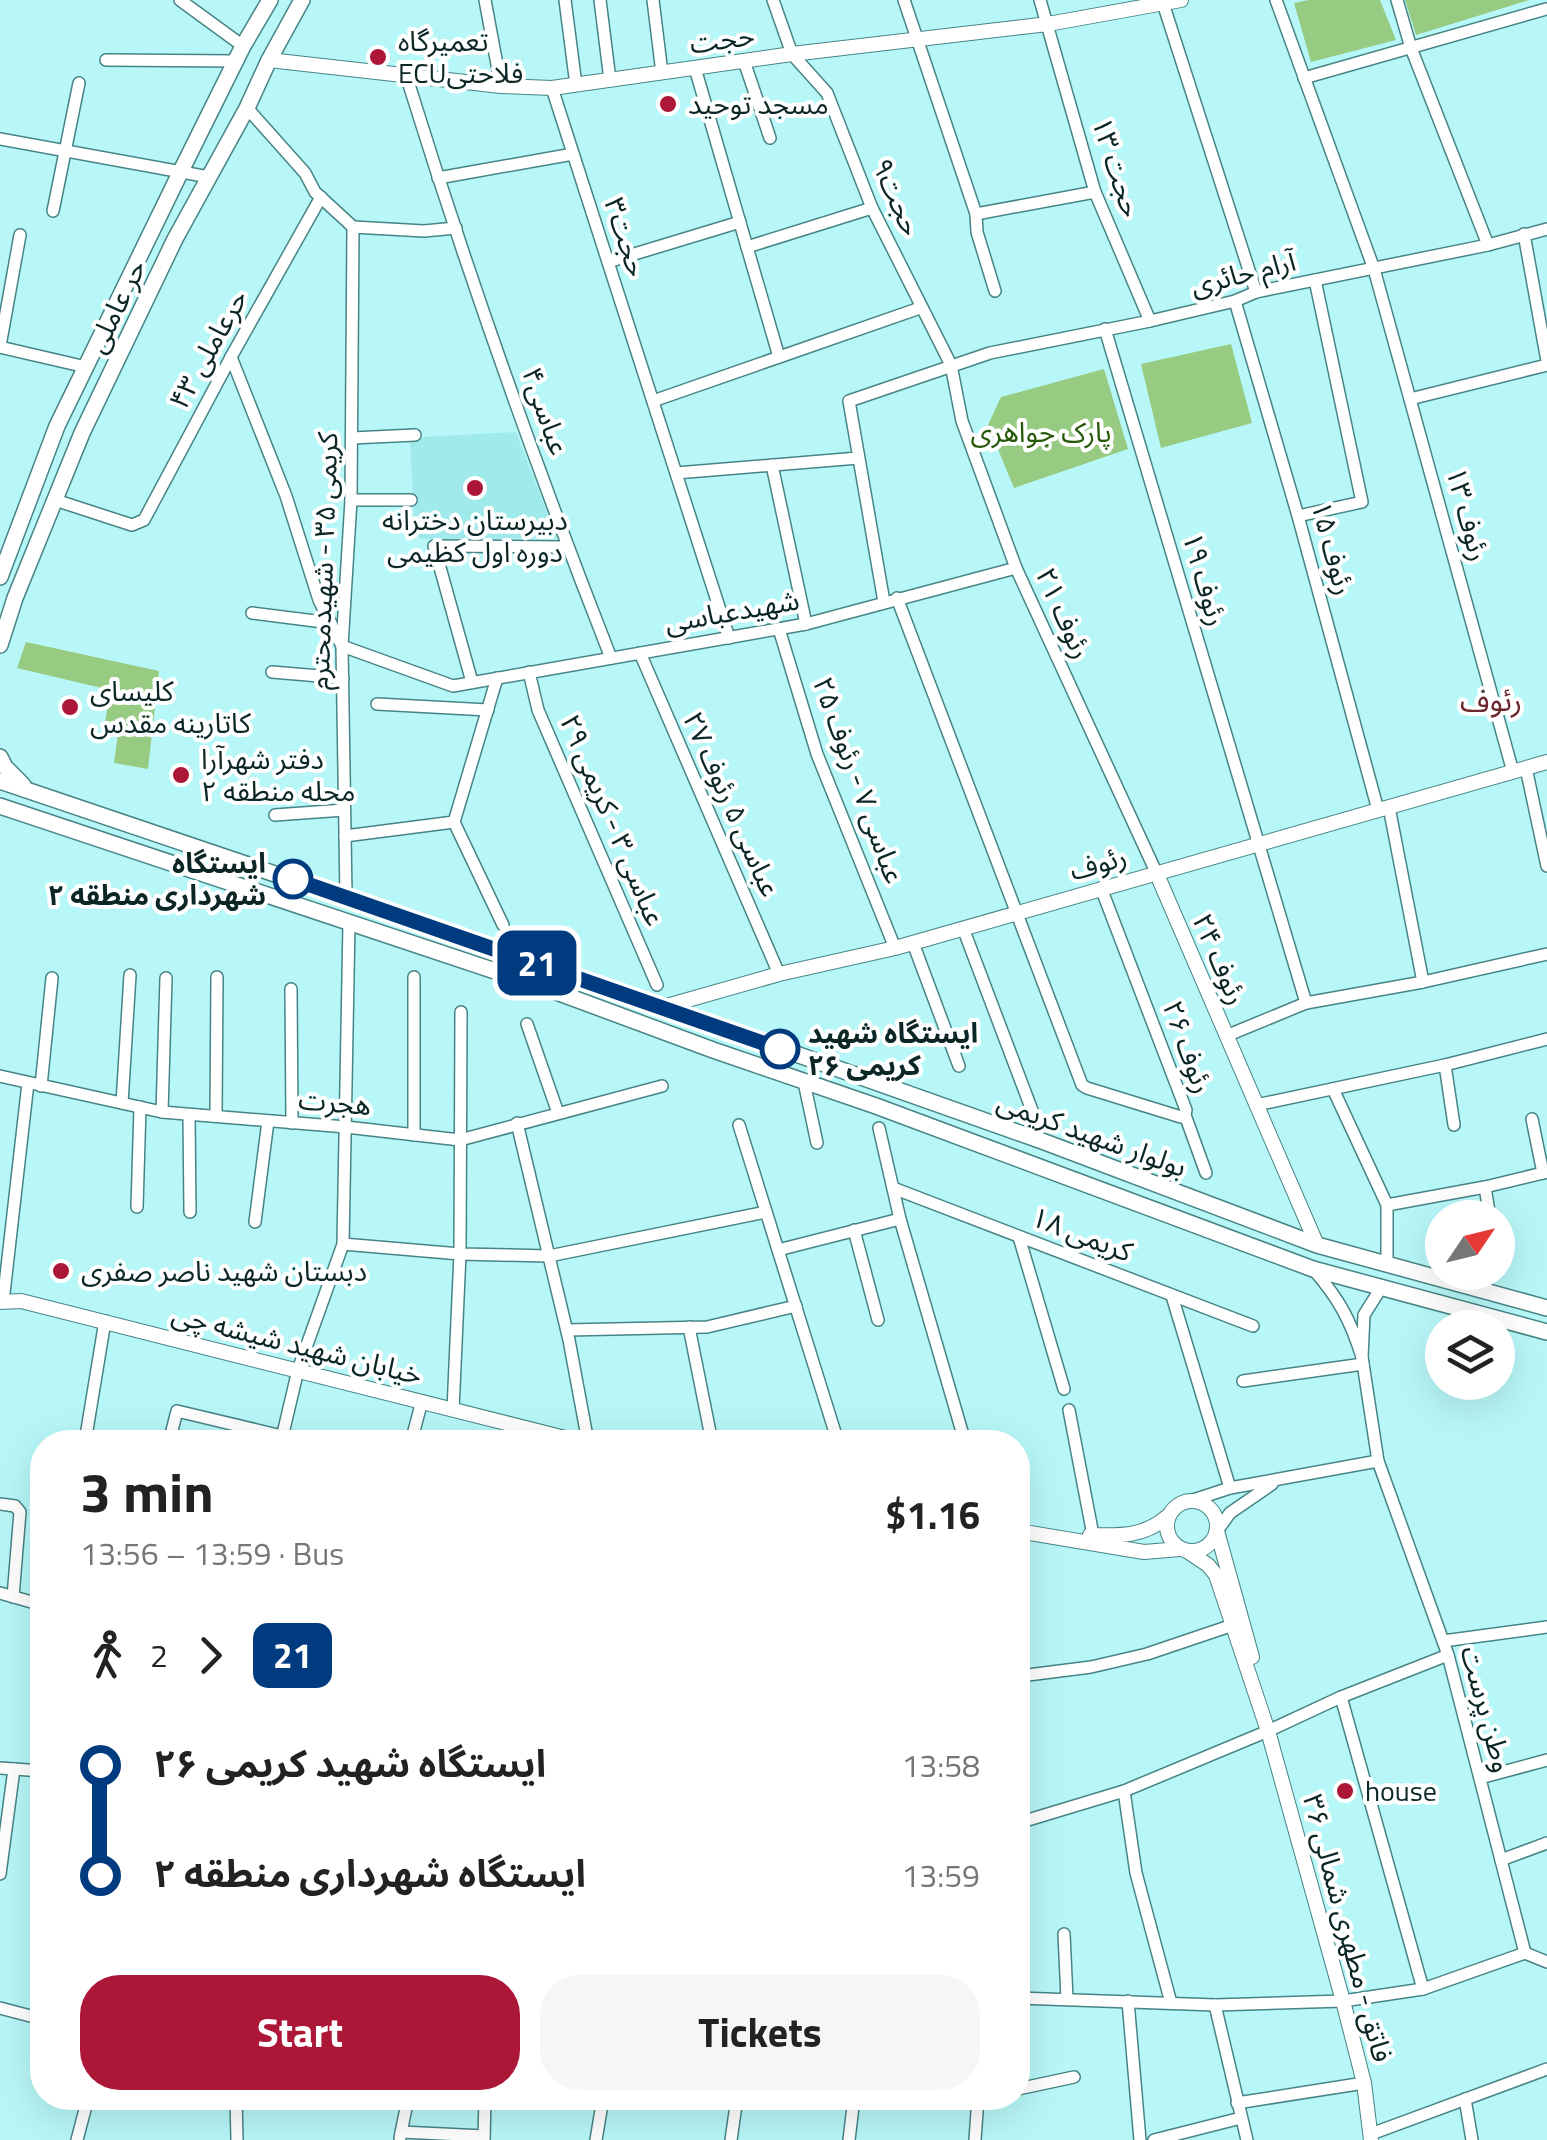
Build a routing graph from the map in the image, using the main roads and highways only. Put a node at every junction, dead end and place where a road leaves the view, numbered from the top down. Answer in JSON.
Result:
{"nodes":[{"id":1,"x":270,"y":0,"type":"edge"},
{"id":2,"x":302,"y":0,"type":"edge"},
{"id":3,"x":0,"y":577,"type":"edge"},
{"id":4,"x":0,"y":645,"type":"edge"},
{"id":5,"x":0,"y":757,"type":"edge"},
{"id":6,"x":0,"y":781,"type":"edge"},
{"id":7,"x":29,"y":792,"type":"junction"},
{"id":8,"x":0,"y":806,"type":"edge"},
{"id":9,"x":19,"y":813,"type":"junction"},
{"id":10,"x":0,"y":820,"type":"edge"},
{"id":11,"x":550,"y":967,"type":"junction"},
{"id":12,"x":543,"y":987,"type":"junction"},
{"id":13,"x":1547,"y":1308,"type":"edge"},
{"id":14,"x":1547,"y":1332,"type":"edge"}],
"edges":[{"from":1,"to":3,"type":"main road","name":"حر عاملی"},
{"from":2,"to":4,"type":"main road","name":"حر عاملی"},
{"from":5,"to":7,"type":"main road"},
{"from":6,"to":7,"type":"main road","name":"بولوار شهید کریمی"},
{"from":7,"to":11,"type":"main road","name":"بولوار شهید کریمی"},
{"from":8,"to":9,"type":"main road","name":"بولوار شهید کریمی"},
{"from":9,"to":10,"type":"main road"},
{"from":9,"to":12,"type":"main road","name":"بولوار شهید کریمی"},
{"from":11,"to":12,"type":"main road"},
{"from":11,"to":13,"type":"main road","name":"بولوار شهید کریمی"},
{"from":12,"to":14,"type":"main road","name":"بولوار شهید کریمی"}]}
